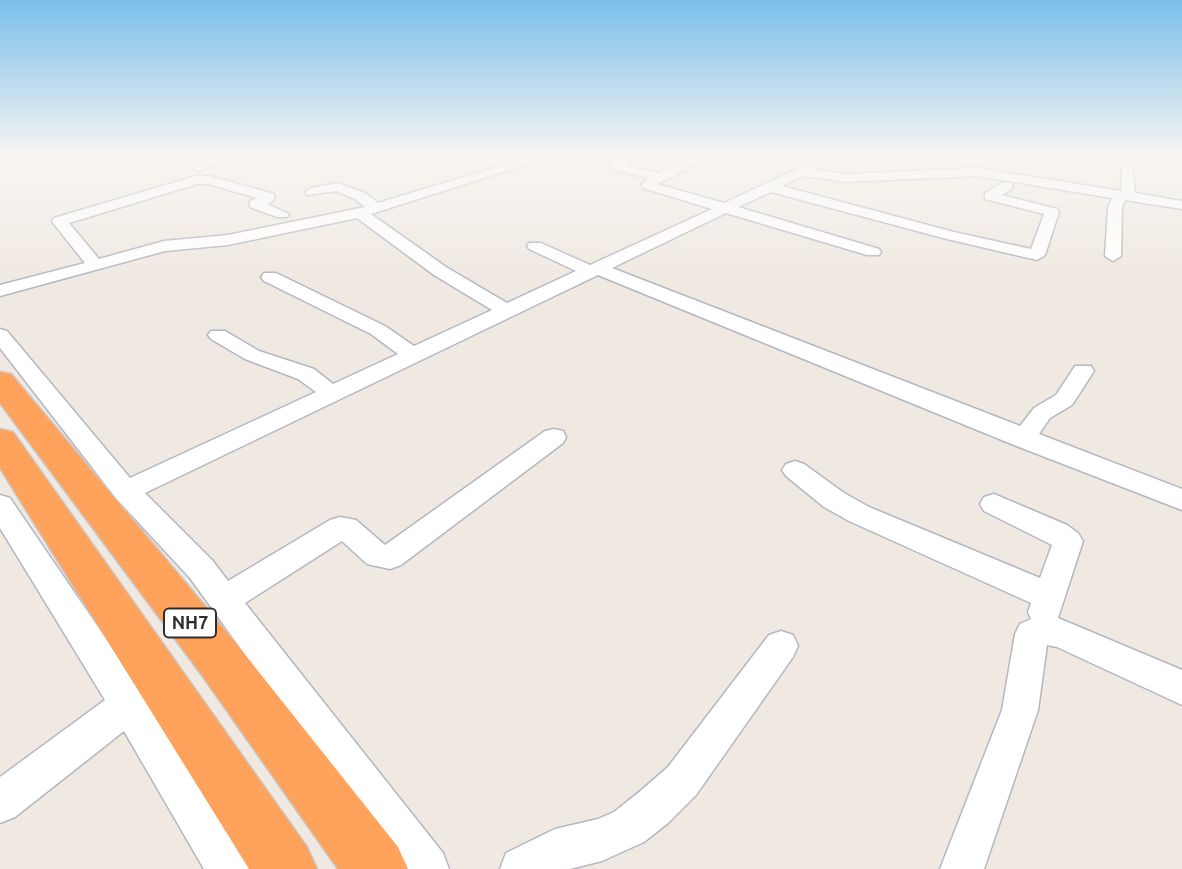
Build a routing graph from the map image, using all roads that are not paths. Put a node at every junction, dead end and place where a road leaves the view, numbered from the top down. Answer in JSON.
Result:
{"nodes":[{"id":1,"x":137,"y":198,"type":"edge"},
{"id":2,"x":269,"y":198,"type":"edge"},
{"id":3,"x":352,"y":198,"type":"edge"},
{"id":4,"x":391,"y":198,"type":"edge"},
{"id":5,"x":400,"y":198,"type":"edge"},
{"id":6,"x":687,"y":198,"type":"edge"},
{"id":7,"x":747,"y":198,"type":"edge"},
{"id":8,"x":808,"y":198,"type":"edge"},
{"id":9,"x":996,"y":198,"type":"edge"},
{"id":10,"x":1121,"y":198,"type":"edge"},
{"id":11,"x":1141,"y":198,"type":"edge"},
{"id":12,"x":1182,"y":204,"type":"edge"},
{"id":13,"x":366,"y":207,"type":"junction"},
{"id":14,"x":723,"y":209,"type":"junction"},
{"id":15,"x":282,"y":214,"type":"dead end"},
{"id":16,"x":535,"y":246,"type":"dead end"},
{"id":17,"x":873,"y":252,"type":"dead end"},
{"id":18,"x":1113,"y":256,"type":"dead end"},
{"id":19,"x":94,"y":263,"type":"junction"},
{"id":20,"x":593,"y":269,"type":"junction"},
{"id":21,"x":270,"y":276,"type":"dead end"},
{"id":22,"x":0,"y":291,"type":"edge"},
{"id":23,"x":505,"y":310,"type":"junction"},
{"id":24,"x":0,"y":335,"type":"edge"},
{"id":25,"x":218,"y":335,"type":"dead end"},
{"id":26,"x":413,"y":355,"type":"junction"},
{"id":27,"x":1083,"y":371,"type":"dead end"},
{"id":28,"x":0,"y":381,"type":"edge"},
{"id":29,"x":331,"y":393,"type":"junction"},
{"id":30,"x":554,"y":437,"type":"dead end"},
{"id":31,"x":1023,"y":439,"type":"junction"},
{"id":32,"x":0,"y":440,"type":"edge"},
{"id":33,"x":794,"y":470,"type":"dead end"},
{"id":34,"x":126,"y":491,"type":"junction"},
{"id":35,"x":1182,"y":500,"type":"edge"},
{"id":36,"x":994,"y":504,"type":"dead end"},
{"id":37,"x":0,"y":505,"type":"edge"},
{"id":38,"x":224,"y":600,"type":"junction"},
{"id":39,"x":1044,"y":613,"type":"junction"},
{"id":40,"x":781,"y":646,"type":"dead end"},
{"id":41,"x":1182,"y":688,"type":"edge"},
{"id":42,"x":129,"y":705,"type":"junction"},
{"id":43,"x":0,"y":802,"type":"edge"},
{"id":44,"x":229,"y":869,"type":"edge"},
{"id":45,"x":285,"y":869,"type":"edge"},
{"id":46,"x":376,"y":869,"type":"edge"},
{"id":47,"x":427,"y":869,"type":"edge"},
{"id":48,"x":522,"y":869,"type":"edge"},
{"id":49,"x":962,"y":869,"type":"edge"}],
"edges":[{"from":1,"to":19,"type":"street"},
{"from":2,"to":15,"type":"street"},
{"from":3,"to":13,"type":"street"},
{"from":4,"to":13,"type":"street"},
{"from":5,"to":13,"type":"street"},
{"from":6,"to":14,"type":"street"},
{"from":7,"to":14,"type":"street"},
{"from":8,"to":9,"type":"street"},
{"from":10,"to":18,"type":"street"},
{"from":11,"to":12,"type":"street"},
{"from":13,"to":19,"type":"street"},
{"from":13,"to":23,"type":"street"},
{"from":14,"to":17,"type":"street"},
{"from":14,"to":20,"type":"street"},
{"from":16,"to":20,"type":"street"},
{"from":19,"to":22,"type":"street"},
{"from":20,"to":23,"type":"street"},
{"from":20,"to":31,"type":"street"},
{"from":21,"to":26,"type":"street"},
{"from":23,"to":26,"type":"street"},
{"from":24,"to":34,"type":"street"},
{"from":25,"to":29,"type":"street"},
{"from":26,"to":29,"type":"street"},
{"from":27,"to":31,"type":"street"},
{"from":28,"to":46,"type":"highway","number":"NH7"},
{"from":29,"to":34,"type":"street"},
{"from":30,"to":38,"type":"street"},
{"from":31,"to":35,"type":"street"},
{"from":32,"to":45,"type":"highway","number":"NH7"},
{"from":33,"to":39,"type":"street"},
{"from":34,"to":38,"type":"street"},
{"from":36,"to":39,"type":"street"},
{"from":37,"to":42,"type":"street"},
{"from":38,"to":47,"type":"street"},
{"from":39,"to":41,"type":"street"},
{"from":39,"to":49,"type":"street"},
{"from":40,"to":48,"type":"street"},
{"from":42,"to":43,"type":"street"},
{"from":42,"to":44,"type":"street"}]}
